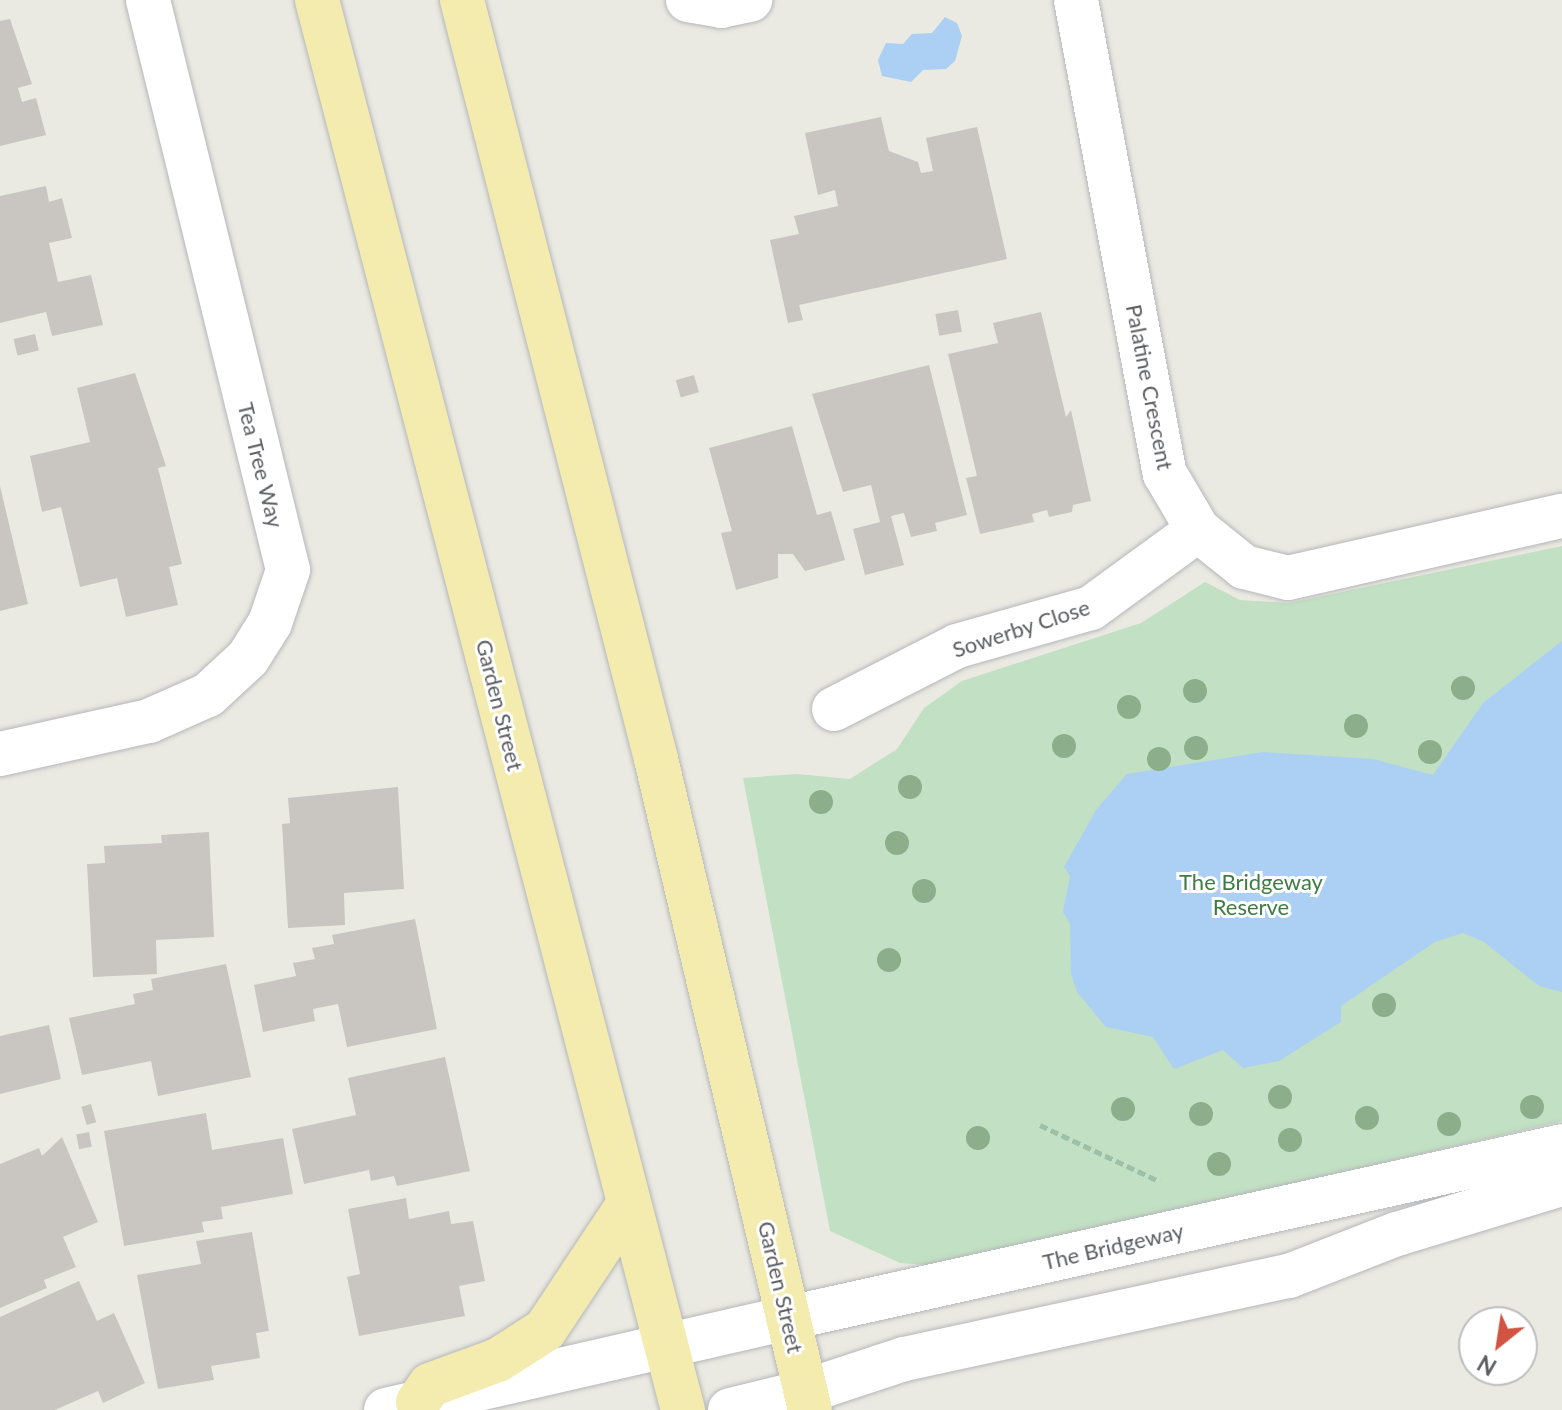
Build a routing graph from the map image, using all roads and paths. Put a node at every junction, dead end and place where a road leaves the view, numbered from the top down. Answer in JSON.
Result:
{"nodes":[{"id":1,"x":148,"y":0,"type":"edge"},
{"id":2,"x":317,"y":0,"type":"edge"},
{"id":3,"x":462,"y":0,"type":"edge"},
{"id":4,"x":688,"y":0,"type":"edge"},
{"id":5,"x":750,"y":0,"type":"edge"},
{"id":6,"x":1076,"y":0,"type":"edge"},
{"id":7,"x":1562,"y":516,"type":"edge"},
{"id":8,"x":1198,"y":530,"type":"junction"},
{"id":9,"x":834,"y":709,"type":"dead end"},
{"id":10,"x":0,"y":754,"type":"edge"},
{"id":11,"x":1040,"y":1125,"type":"dead end"},
{"id":12,"x":1562,"y":1146,"type":"edge"},
{"id":13,"x":1562,"y":1184,"type":"edge"},
{"id":14,"x":1167,"y":1185,"type":"dead end"},
{"id":15,"x":628,"y":1205,"type":"junction"},
{"id":16,"x":789,"y":1318,"type":"junction"},
{"id":17,"x":665,"y":1348,"type":"junction"},
{"id":18,"x":807,"y":1401,"type":"edge"},
{"id":19,"x":402,"y":1406,"type":"edge"},
{"id":20,"x":683,"y":1410,"type":"edge"},
{"id":21,"x":730,"y":1410,"type":"edge"}],
"edges":[{"from":1,"to":10,"type":"street","name":"Tea Tree Way"},
{"from":2,"to":15,"type":"main road","name":"Garden Street"},
{"from":3,"to":16,"type":"main road","name":"Garden Street"},
{"from":4,"to":5,"type":"street"},
{"from":6,"to":8,"type":"street","name":"Palatine Crescent"},
{"from":7,"to":8,"type":"street","name":"Palatine Crescent"},
{"from":8,"to":9,"type":"street","name":"Sowerby Close"},
{"from":11,"to":14,"type":"path"},
{"from":12,"to":16,"type":"street","name":"The Bridgeway"},
{"from":13,"to":18,"type":"street"},
{"from":15,"to":17,"type":"main road","name":"Garden Street"},
{"from":15,"to":19,"type":"main road"},
{"from":16,"to":17,"type":"street","name":"The Bridgeway"},
{"from":16,"to":18,"type":"main road","name":"Garden Street"},
{"from":17,"to":19,"type":"street","name":"The Bridgeway"},
{"from":17,"to":20,"type":"main road","name":"Garden Street"},
{"from":18,"to":21,"type":"street"}]}
